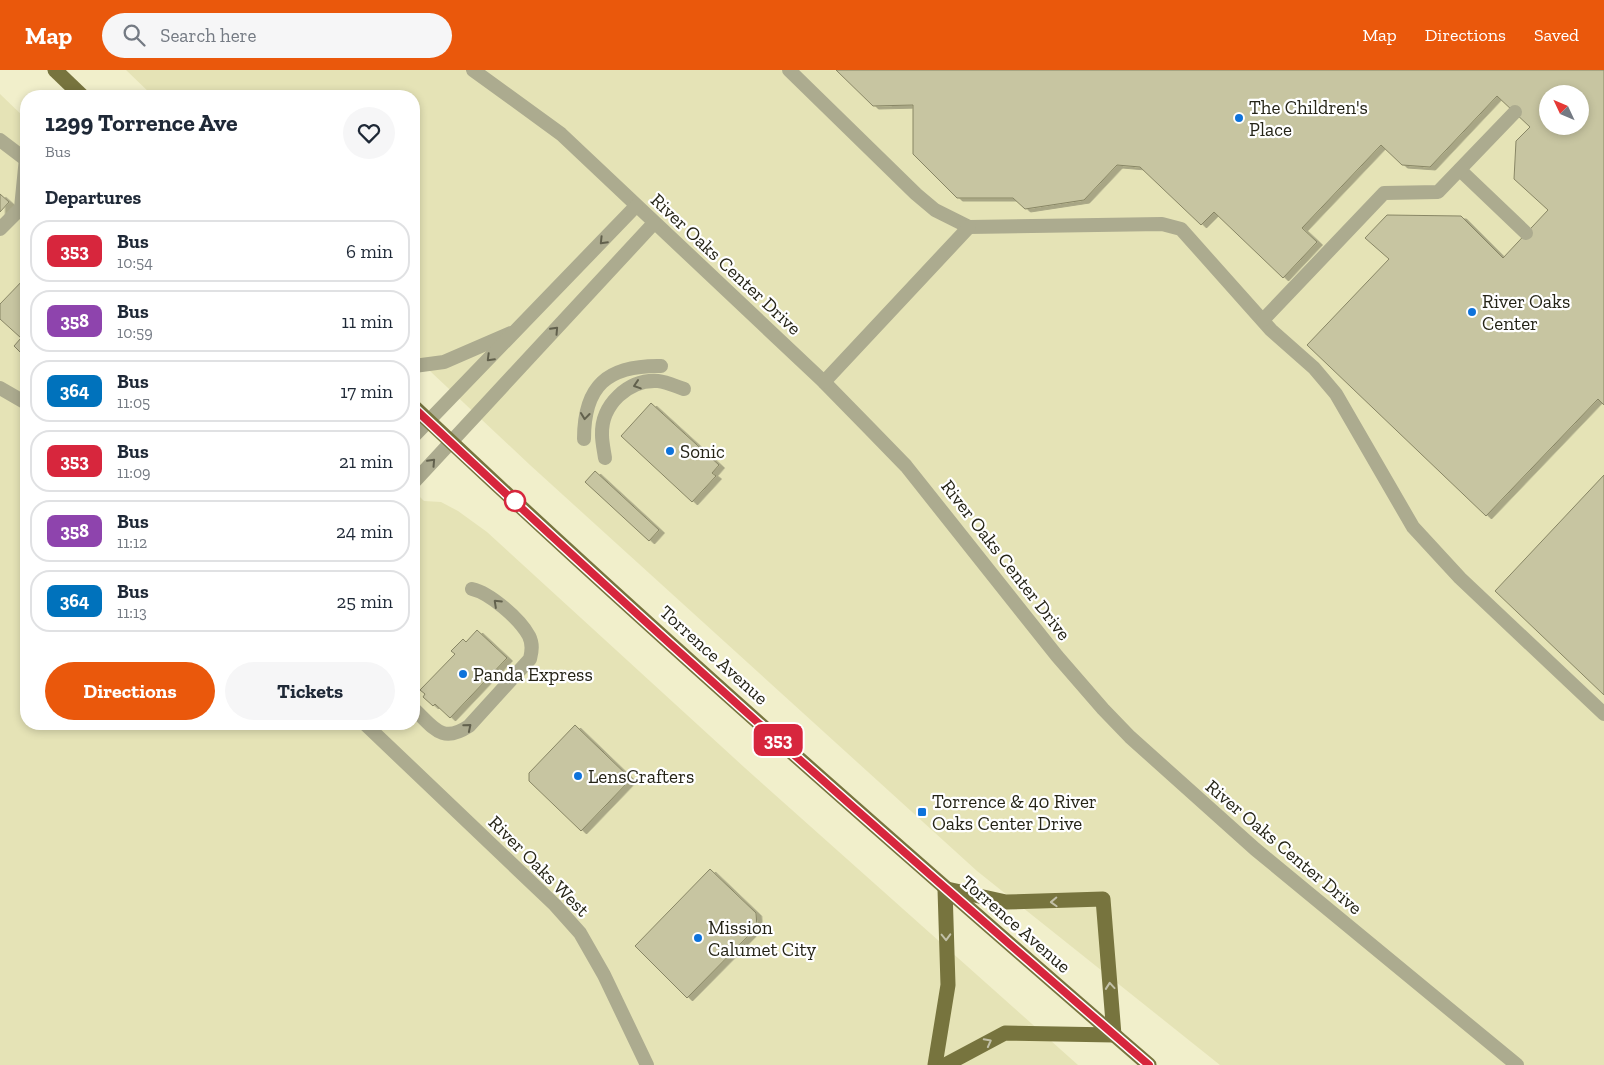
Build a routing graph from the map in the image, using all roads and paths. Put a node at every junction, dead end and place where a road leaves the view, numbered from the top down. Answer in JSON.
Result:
{"nodes":[{"id":1,"x":54,"y":70,"type":"edge"},
{"id":2,"x":473,"y":70,"type":"edge"},
{"id":3,"x":789,"y":70,"type":"edge"},
{"id":4,"x":76,"y":90,"type":"edge"},
{"id":5,"x":1515,"y":112,"type":"dead end"},
{"id":6,"x":0,"y":140,"type":"edge"},
{"id":7,"x":20,"y":155,"type":"edge"},
{"id":8,"x":1460,"y":170,"type":"junction"},
{"id":9,"x":636,"y":206,"type":"junction"},
{"id":10,"x":20,"y":209,"type":"edge"},
{"id":11,"x":654,"y":223,"type":"junction"},
{"id":12,"x":969,"y":227,"type":"junction"},
{"id":13,"x":0,"y":229,"type":"edge"},
{"id":14,"x":1526,"y":233,"type":"dead end"},
{"id":15,"x":1263,"y":320,"type":"junction"},
{"id":16,"x":519,"y":329,"type":"junction"},
{"id":17,"x":420,"y":365,"type":"edge"},
{"id":18,"x":660,"y":366,"type":"dead end"},
{"id":19,"x":824,"y":382,"type":"junction"},
{"id":20,"x":0,"y":388,"type":"edge"},
{"id":21,"x":684,"y":389,"type":"dead end"},
{"id":22,"x":20,"y":400,"type":"edge"},
{"id":23,"x":420,"y":414,"type":"edge"},
{"id":24,"x":428,"y":421,"type":"junction"},
{"id":25,"x":420,"y":430,"type":"edge"},
{"id":26,"x":584,"y":439,"type":"dead end"},
{"id":27,"x":451,"y":442,"type":"junction"},
{"id":28,"x":605,"y":458,"type":"dead end"},
{"id":29,"x":420,"y":476,"type":"edge"},
{"id":30,"x":472,"y":589,"type":"dead end"},
{"id":31,"x":1604,"y":714,"type":"edge"},
{"id":32,"x":420,"y":715,"type":"edge"},
{"id":33,"x":370,"y":730,"type":"edge"},
{"id":34,"x":945,"y":889,"type":"junction"},
{"id":35,"x":1114,"y":1035,"type":"junction"},
{"id":36,"x":646,"y":1065,"type":"edge"},
{"id":37,"x":934,"y":1065,"type":"edge"},
{"id":38,"x":945,"y":1065,"type":"edge"},
{"id":39,"x":1149,"y":1065,"type":"edge"},
{"id":40,"x":1517,"y":1065,"type":"edge"}],
"edges":[{"from":1,"to":4,"type":"main road"},
{"from":2,"to":9,"type":"lane","name":"River Oaks Center Drive"},
{"from":3,"to":12,"type":"lane"},
{"from":5,"to":8,"type":"lane"},
{"from":6,"to":7,"type":"lane"},
{"from":8,"to":14,"type":"lane"},
{"from":8,"to":15,"type":"lane"},
{"from":9,"to":11,"type":"lane","name":"River Oaks Center Drive"},
{"from":9,"to":16,"type":"lane","one_way":true},
{"from":10,"to":13,"type":"lane"},
{"from":11,"to":19,"type":"lane","name":"River Oaks Center Drive"},
{"from":27,"to":11,"type":"lane","one_way":true},
{"from":12,"to":15,"type":"lane"},
{"from":12,"to":19,"type":"lane"},
{"from":15,"to":31,"type":"lane"},
{"from":16,"to":17,"type":"lane"},
{"from":16,"to":24,"type":"lane","one_way":true},
{"from":18,"to":26,"type":"lane","one_way":true},
{"from":19,"to":40,"type":"lane","name":"River Oaks Center Drive"},
{"from":20,"to":22,"type":"lane"},
{"from":21,"to":28,"type":"lane","one_way":true},
{"from":23,"to":24,"type":"main road","name":"Torrence Avenue"},
{"from":24,"to":25,"type":"lane"},
{"from":24,"to":27,"type":"main road","name":"Torrence Avenue"},
{"from":29,"to":27,"type":"lane","one_way":true},
{"from":27,"to":34,"type":"main road","name":"Torrence Avenue"},
{"from":32,"to":30,"type":"lane","one_way":true},
{"from":33,"to":36,"type":"lane","name":"River Oaks West"},
{"from":34,"to":35,"type":"main road","name":"Torrence Avenue"},
{"from":35,"to":34,"type":"main road","one_way":true},
{"from":34,"to":37,"type":"main road","one_way":true},
{"from":38,"to":35,"type":"main road","one_way":true},
{"from":35,"to":39,"type":"main road","name":"Torrence Avenue"}]}
